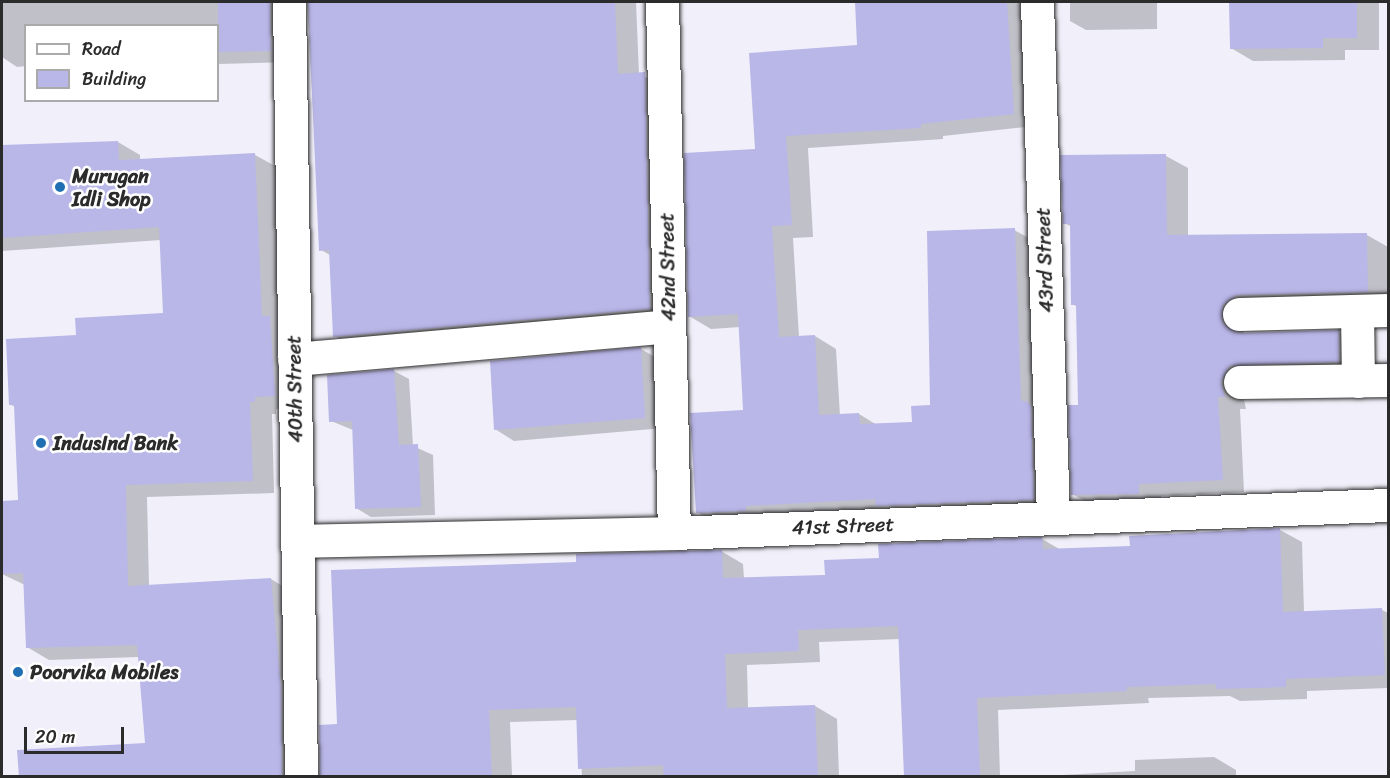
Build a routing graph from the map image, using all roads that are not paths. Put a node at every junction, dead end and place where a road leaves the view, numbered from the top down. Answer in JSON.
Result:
{"nodes":[{"id":1,"x":289,"y":2,"type":"edge"},
{"id":2,"x":662,"y":2,"type":"edge"},
{"id":3,"x":1037,"y":2,"type":"edge"},
{"id":4,"x":1389,"y":310,"type":"edge"},
{"id":5,"x":1357,"y":311,"type":"junction"},
{"id":6,"x":1239,"y":314,"type":"dead end"},
{"id":7,"x":669,"y":326,"type":"junction"},
{"id":8,"x":294,"y":359,"type":"junction"},
{"id":9,"x":1373,"y":380,"type":"edge"},
{"id":10,"x":1240,"y":382,"type":"dead end"},
{"id":11,"x":1389,"y":505,"type":"edge"},
{"id":12,"x":1053,"y":518,"type":"junction"},
{"id":13,"x":674,"y":533,"type":"junction"},
{"id":14,"x":297,"y":541,"type":"junction"},
{"id":15,"x":301,"y":777,"type":"edge"}],
"edges":[{"from":1,"to":8,"type":"street","name":"40th Street"},
{"from":2,"to":7,"type":"street","name":"42nd Street"},
{"from":3,"to":12,"type":"street","name":"43rd Street"},
{"from":4,"to":5,"type":"street"},
{"from":5,"to":6,"type":"street"},
{"from":5,"to":9,"type":"street"},
{"from":7,"to":8,"type":"street"},
{"from":7,"to":13,"type":"street","name":"42nd Street"},
{"from":8,"to":14,"type":"street","name":"40th Street"},
{"from":9,"to":10,"type":"street"},
{"from":11,"to":12,"type":"street","name":"41st Street"},
{"from":12,"to":13,"type":"street","name":"41st Street"},
{"from":13,"to":14,"type":"street","name":"41st Street"},
{"from":14,"to":15,"type":"street","name":"40th Street"}]}
